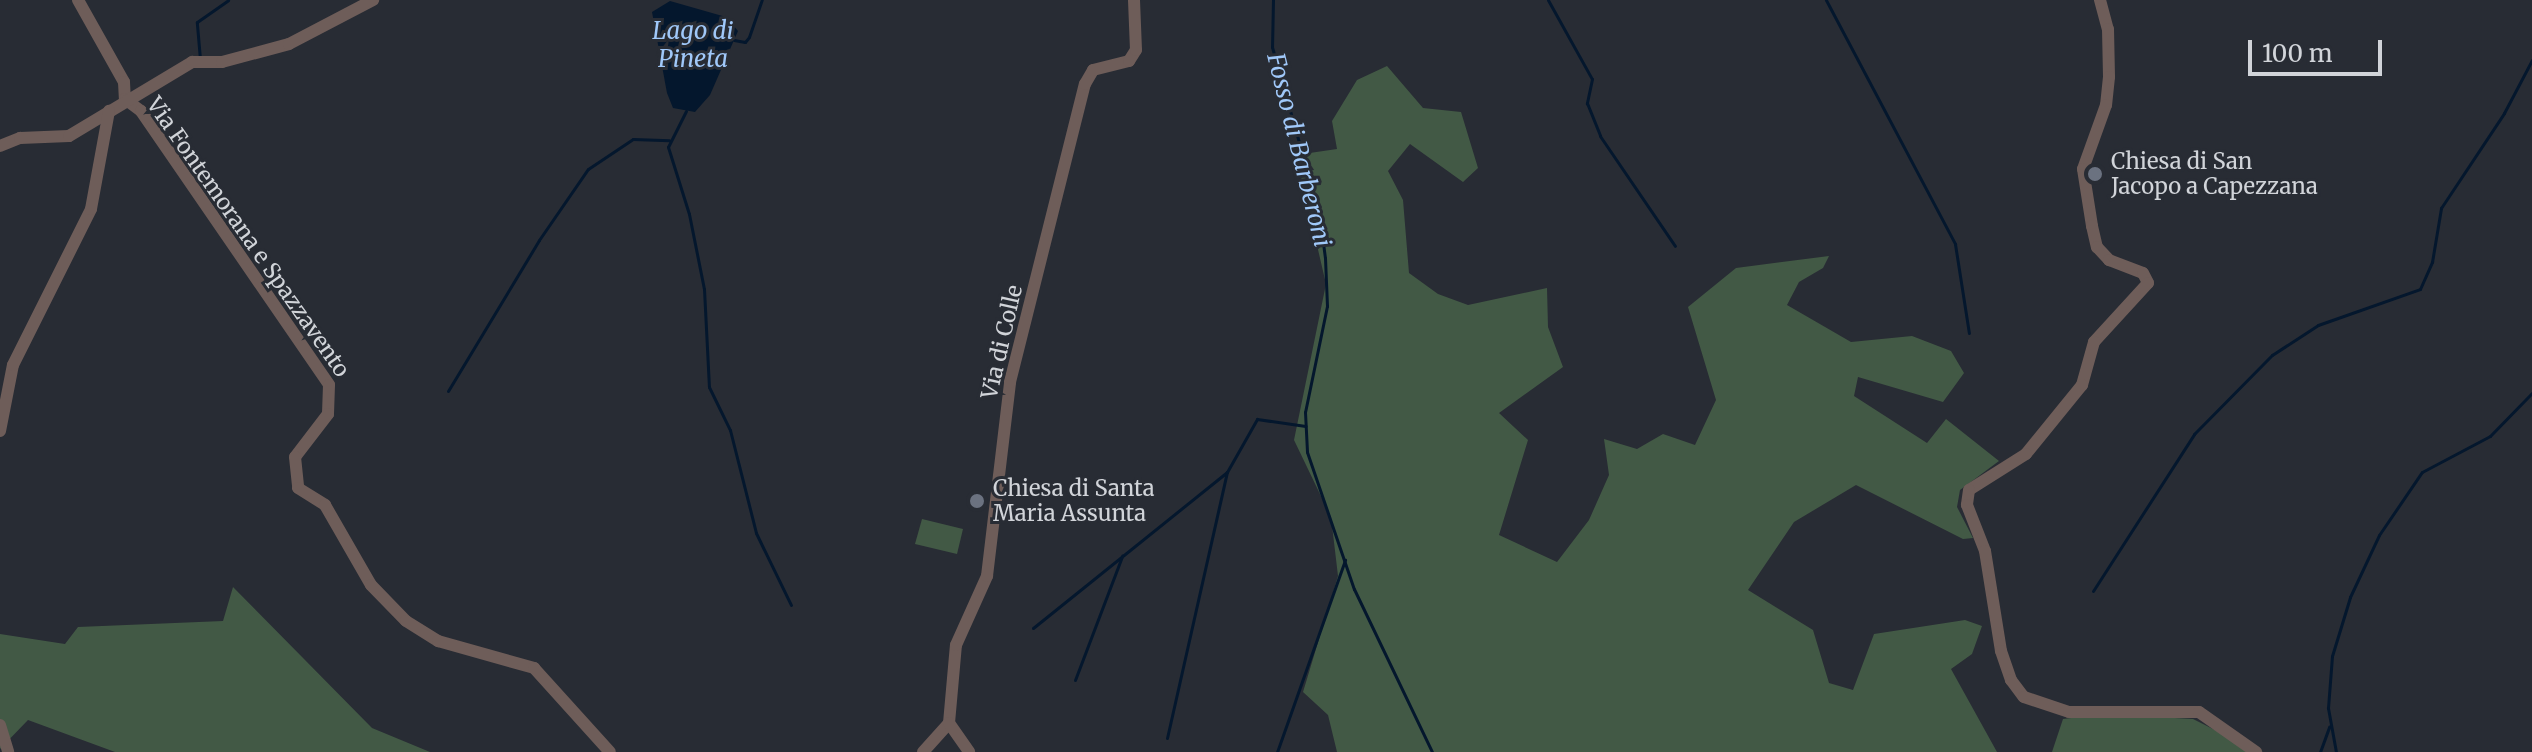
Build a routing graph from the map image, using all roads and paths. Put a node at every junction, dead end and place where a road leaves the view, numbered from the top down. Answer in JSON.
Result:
{"nodes":[{"id":1,"x":78,"y":0,"type":"edge"},
{"id":2,"x":373,"y":0,"type":"edge"},
{"id":3,"x":1134,"y":0,"type":"edge"},
{"id":4,"x":2100,"y":0,"type":"edge"},
{"id":5,"x":125,"y":99,"type":"junction"},
{"id":6,"x":109,"y":111,"type":"junction"},
{"id":7,"x":0,"y":146,"type":"edge"},
{"id":8,"x":0,"y":431,"type":"edge"},
{"id":9,"x":949,"y":723,"type":"junction"},
{"id":10,"x":0,"y":725,"type":"edge"},
{"id":11,"x":8,"y":752,"type":"edge"},
{"id":12,"x":610,"y":752,"type":"edge"},
{"id":13,"x":923,"y":752,"type":"edge"},
{"id":14,"x":969,"y":752,"type":"edge"},
{"id":15,"x":2256,"y":752,"type":"edge"}],
"edges":[{"from":1,"to":5,"type":"street"},
{"from":2,"to":5,"type":"street"},
{"from":3,"to":9,"type":"street","name":"Via di Colle"},
{"from":4,"to":15,"type":"street"},
{"from":5,"to":6,"type":"street"},
{"from":5,"to":12,"type":"street","name":"Via Fontemorana e Spazzavento"},
{"from":6,"to":7,"type":"street"},
{"from":6,"to":8,"type":"street"},
{"from":9,"to":13,"type":"street"},
{"from":9,"to":14,"type":"street"},
{"from":10,"to":11,"type":"street"}]}
